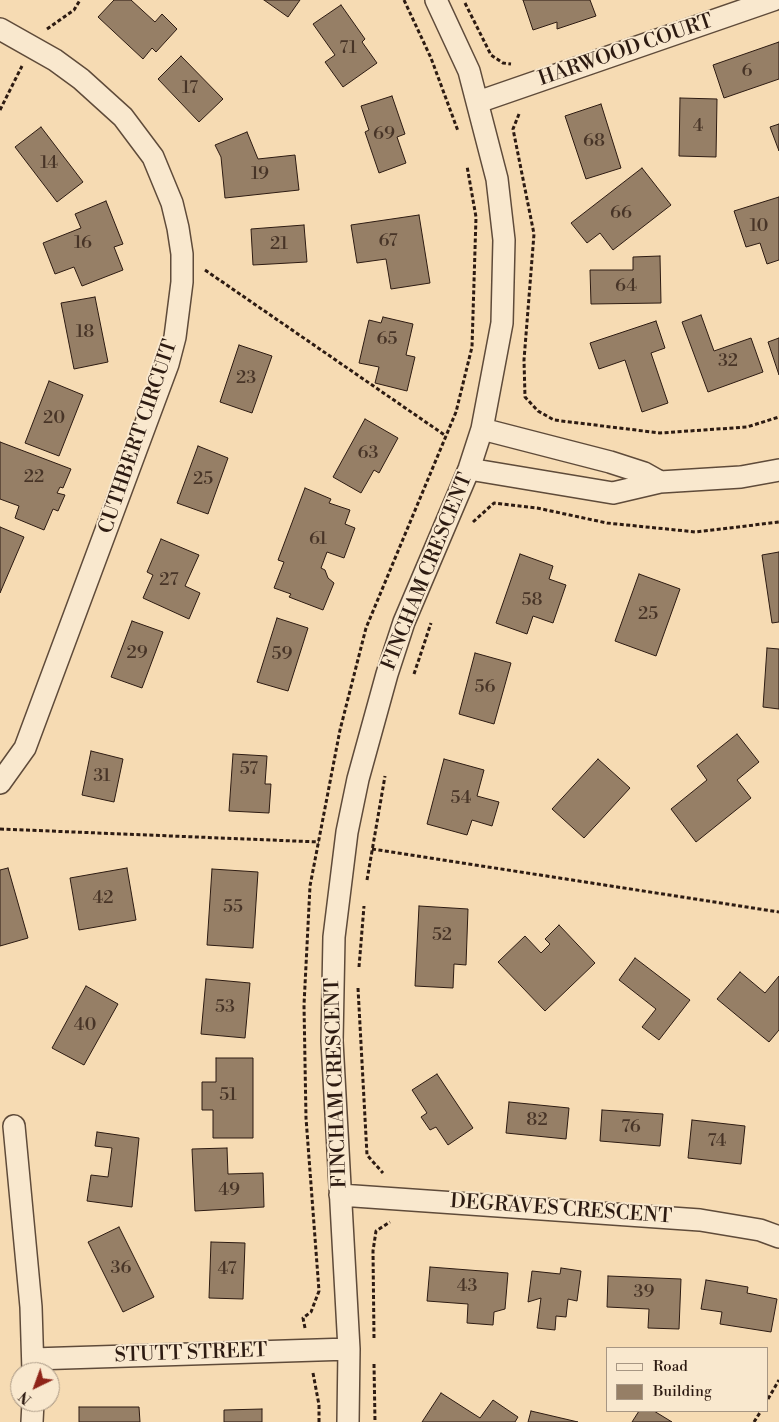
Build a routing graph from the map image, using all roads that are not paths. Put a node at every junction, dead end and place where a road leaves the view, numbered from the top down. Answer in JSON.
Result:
{"nodes":[{"id":1,"x":436,"y":0,"type":"edge"},
{"id":2,"x":773,"y":0,"type":"edge"},
{"id":3,"x":0,"y":30,"type":"edge"},
{"id":4,"x":478,"y":102,"type":"junction"},
{"id":5,"x":482,"y":429,"type":"junction"},
{"id":6,"x":469,"y":470,"type":"junction"},
{"id":7,"x":779,"y":470,"type":"edge"},
{"id":8,"x":660,"y":482,"type":"junction"},
{"id":9,"x":0,"y":783,"type":"edge"},
{"id":10,"x":14,"y":1126,"type":"dead end"},
{"id":11,"x":340,"y":1195,"type":"junction"},
{"id":12,"x":779,"y":1237,"type":"edge"},
{"id":13,"x":349,"y":1350,"type":"junction"},
{"id":14,"x":33,"y":1362,"type":"edge"},
{"id":15,"x":60,"y":1364,"type":"edge"},
{"id":16,"x":348,"y":1422,"type":"edge"}],
"edges":[{"from":1,"to":4,"type":"street","name":"FINCHAM CRESCENT"},
{"from":2,"to":4,"type":"street","name":"HARWOOD COURT"},
{"from":3,"to":9,"type":"street","name":"CUTHBERT CIRCUIT"},
{"from":4,"to":5,"type":"street","name":"FINCHAM CRESCENT"},
{"from":5,"to":6,"type":"street","name":"FINCHAM CRESCENT"},
{"from":5,"to":8,"type":"street"},
{"from":6,"to":8,"type":"street"},
{"from":6,"to":11,"type":"street","name":"FINCHAM CRESCENT"},
{"from":7,"to":8,"type":"street"},
{"from":10,"to":14,"type":"street"},
{"from":11,"to":12,"type":"street","name":"DEGRAVES CRESCENT"},
{"from":11,"to":13,"type":"street","name":"FINCHAM CRESCENT"},
{"from":13,"to":15,"type":"street","name":"STUTT STREET"},
{"from":13,"to":16,"type":"street","name":"FINCHAM CRESCENT"}]}
